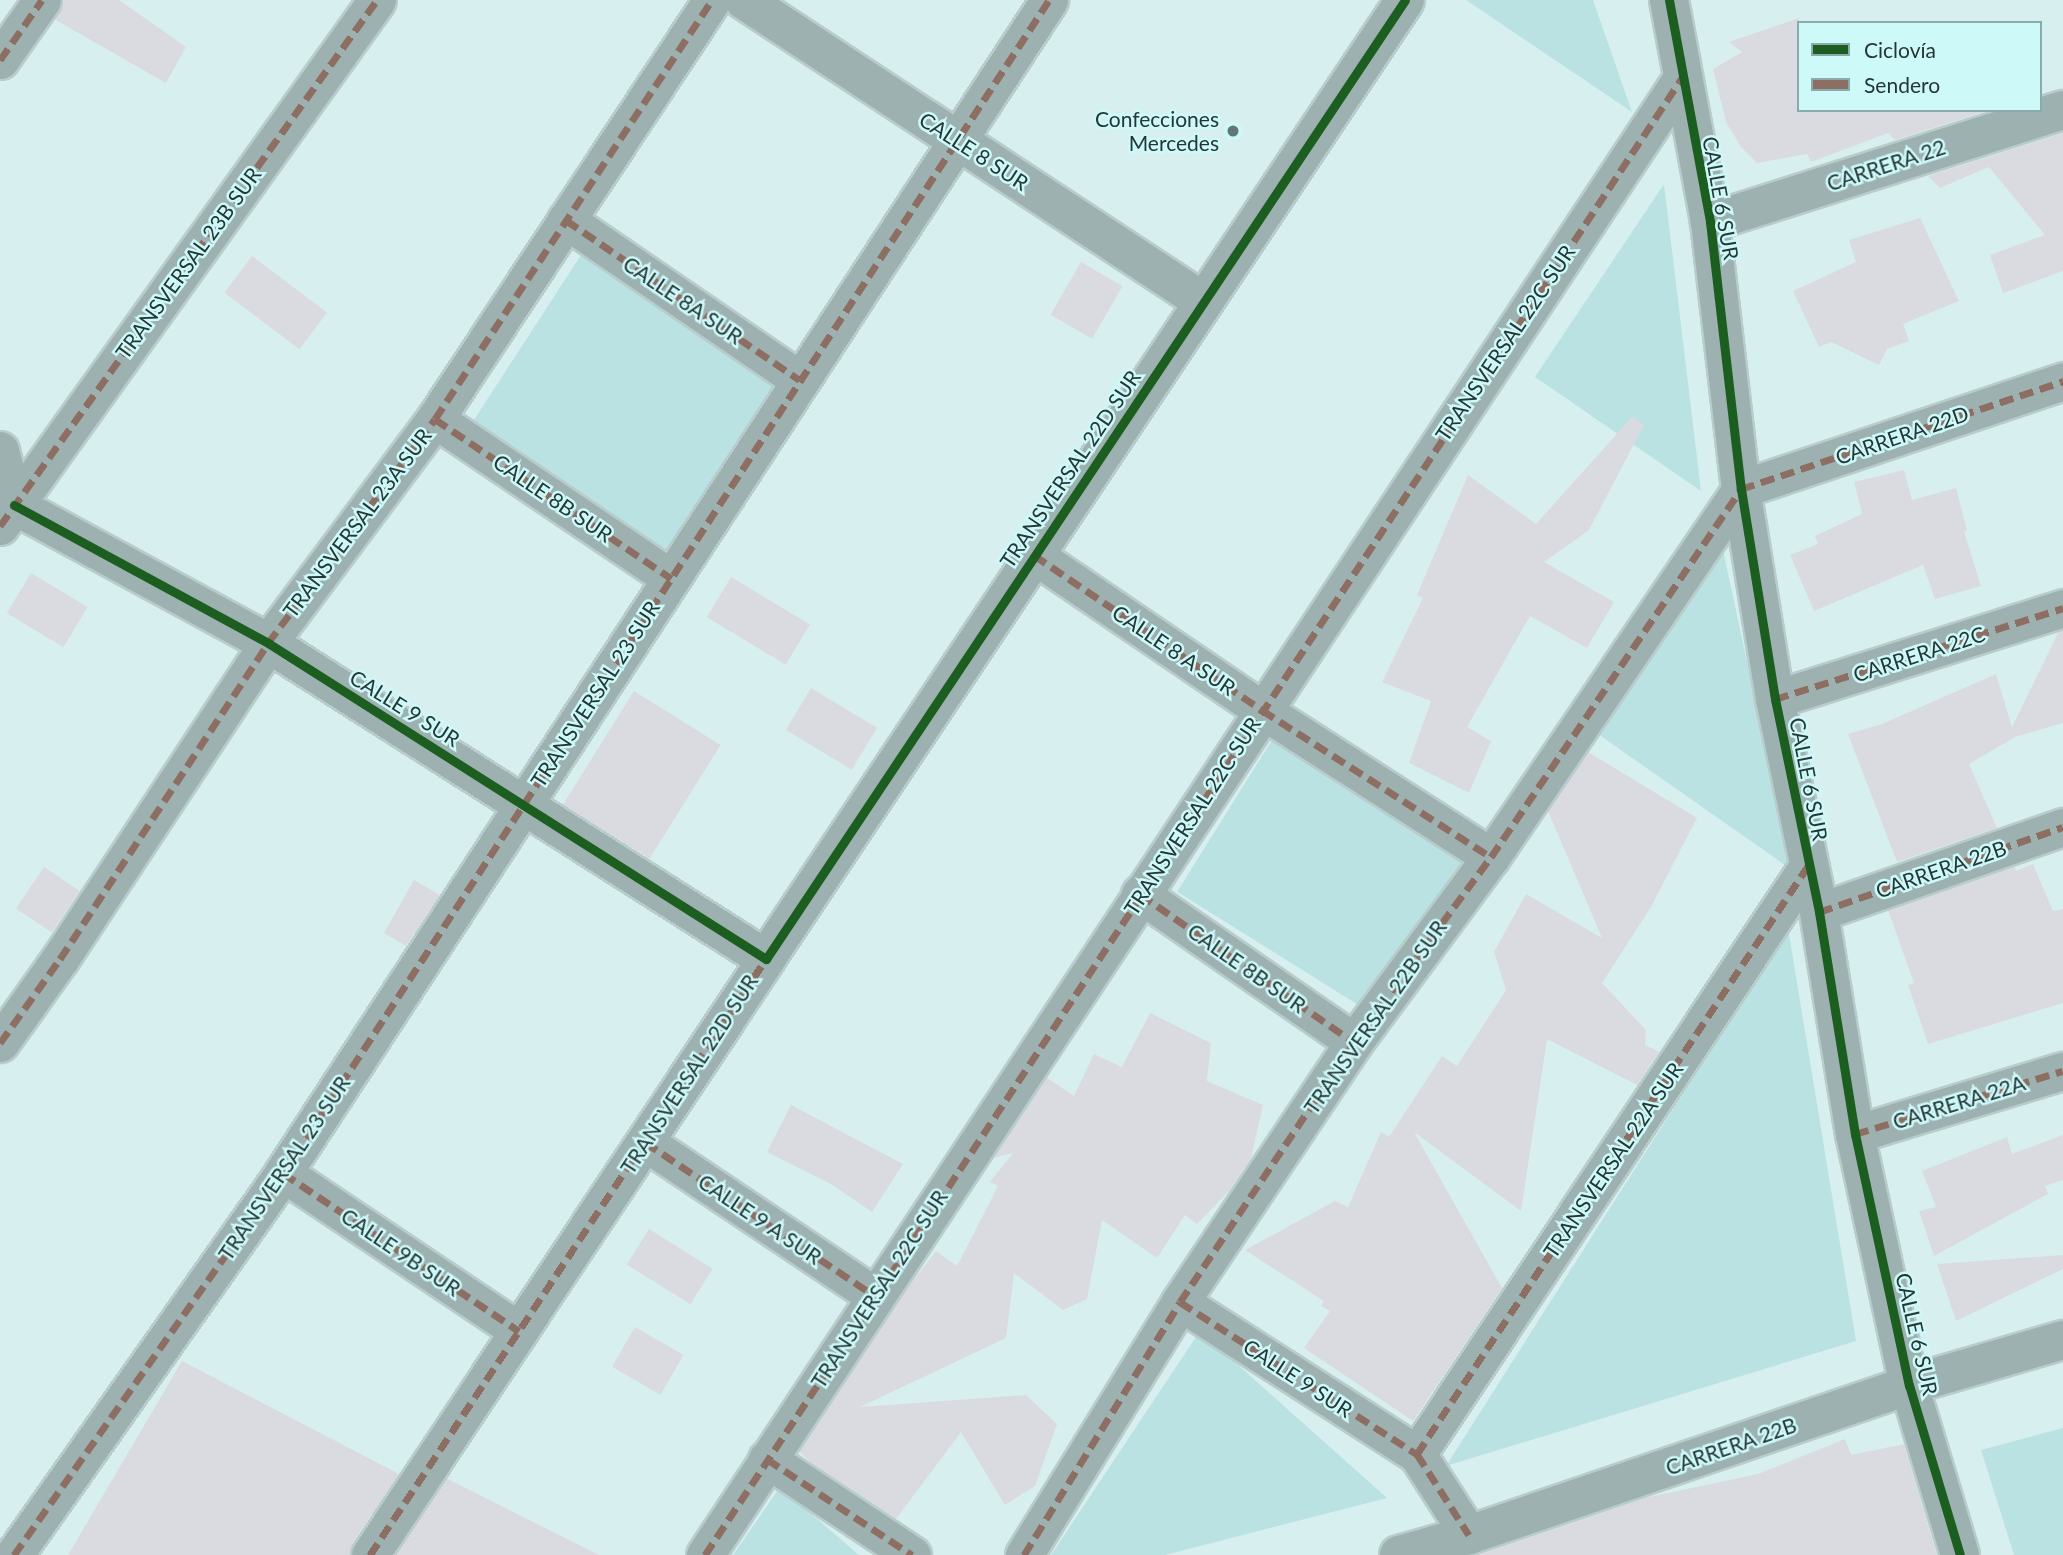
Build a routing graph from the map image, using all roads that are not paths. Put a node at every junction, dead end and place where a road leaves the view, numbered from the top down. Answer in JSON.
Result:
{"nodes":[{"id":1,"x":42,"y":0,"type":"edge"},
{"id":2,"x":377,"y":0,"type":"edge"},
{"id":3,"x":712,"y":0,"type":"edge"},
{"id":4,"x":744,"y":0,"type":"edge"},
{"id":5,"x":1049,"y":0,"type":"edge"},
{"id":6,"x":1405,"y":0,"type":"edge"},
{"id":7,"x":1669,"y":0,"type":"edge"},
{"id":8,"x":0,"y":60,"type":"edge"},
{"id":9,"x":1682,"y":78,"type":"junction"},
{"id":10,"x":2063,"y":110,"type":"edge"},
{"id":11,"x":958,"y":140,"type":"junction"},
{"id":12,"x":566,"y":220,"type":"junction"},
{"id":13,"x":1710,"y":222,"type":"junction"},
{"id":14,"x":1204,"y":302,"type":"junction"},
{"id":15,"x":800,"y":380,"type":"junction"},
{"id":16,"x":2063,"y":381,"type":"edge"},
{"id":17,"x":435,"y":419,"type":"junction"},
{"id":18,"x":0,"y":451,"type":"edge"},
{"id":19,"x":1741,"y":489,"type":"junction"},
{"id":20,"x":5,"y":513,"type":"edge"},
{"id":21,"x":1034,"y":555,"type":"junction"},
{"id":22,"x":671,"y":578,"type":"junction"},
{"id":23,"x":2063,"y":608,"type":"edge"},
{"id":24,"x":268,"y":643,"type":"junction"},
{"id":25,"x":1775,"y":699,"type":"junction"},
{"id":26,"x":1262,"y":710,"type":"junction"},
{"id":27,"x":524,"y":803,"type":"junction"},
{"id":28,"x":2063,"y":827,"type":"edge"},
{"id":29,"x":1491,"y":857,"type":"junction"},
{"id":30,"x":1808,"y":866,"type":"junction"},
{"id":31,"x":1140,"y":894,"type":"junction"},
{"id":32,"x":1819,"y":912,"type":"junction"},
{"id":33,"x":766,"y":959,"type":"junction"},
{"id":34,"x":1354,"y":1042,"type":"junction"},
{"id":35,"x":0,"y":1043,"type":"edge"},
{"id":36,"x":2063,"y":1071,"type":"edge"},
{"id":37,"x":1855,"y":1134,"type":"junction"},
{"id":38,"x":645,"y":1142,"type":"junction"},
{"id":39,"x":283,"y":1172,"type":"junction"},
{"id":40,"x":874,"y":1296,"type":"junction"},
{"id":41,"x":1180,"y":1302,"type":"junction"},
{"id":42,"x":519,"y":1331,"type":"junction"},
{"id":43,"x":2063,"y":1340,"type":"edge"},
{"id":44,"x":1909,"y":1385,"type":"junction"},
{"id":45,"x":1417,"y":1454,"type":"junction"},
{"id":46,"x":767,"y":1459,"type":"junction"},
{"id":47,"x":1473,"y":1545,"type":"edge"},
{"id":48,"x":14,"y":1555,"type":"edge"},
{"id":49,"x":370,"y":1555,"type":"edge"},
{"id":50,"x":705,"y":1555,"type":"edge"},
{"id":51,"x":912,"y":1555,"type":"edge"},
{"id":52,"x":1024,"y":1555,"type":"edge"},
{"id":53,"x":1399,"y":1555,"type":"edge"},
{"id":54,"x":1960,"y":1555,"type":"edge"}],
"edges":[{"from":1,"to":8,"type":"street"},
{"from":2,"to":20,"type":"street","name":"TRANSVERSAL 23B SUR"},
{"from":3,"to":12,"type":"street","name":"TRANSVERSAL 23A SUR"},
{"from":4,"to":11,"type":"street","name":"CALLE 8 SUR"},
{"from":5,"to":11,"type":"street","name":"TRANSVERSAL 23 SUR"},
{"from":6,"to":14,"type":"street","name":"TRANSVERSAL 22D SUR"},
{"from":7,"to":9,"type":"street","name":"CALLE 6 SUR"},
{"from":9,"to":13,"type":"street","name":"CALLE 6 SUR"},
{"from":9,"to":26,"type":"street","name":"TRANSVERSAL 22C SUR"},
{"from":10,"to":13,"type":"street","name":"CARRERA 22"},
{"from":11,"to":14,"type":"street","name":"CALLE 8 SUR"},
{"from":11,"to":15,"type":"street","name":"TRANSVERSAL 23 SUR"},
{"from":12,"to":15,"type":"street","name":"CALLE 8A SUR"},
{"from":12,"to":17,"type":"street","name":"TRANSVERSAL 23A SUR"},
{"from":13,"to":19,"type":"street","name":"CALLE 6 SUR"},
{"from":14,"to":21,"type":"street","name":"TRANSVERSAL 22D SUR"},
{"from":15,"to":22,"type":"street","name":"TRANSVERSAL 23 SUR"},
{"from":16,"to":19,"type":"street","name":"CARRERA 22D"},
{"from":17,"to":22,"type":"street","name":"CALLE 8B SUR"},
{"from":17,"to":24,"type":"street","name":"TRANSVERSAL 23A SUR"},
{"from":18,"to":20,"type":"street"},
{"from":19,"to":25,"type":"street","name":"CALLE 6 SUR"},
{"from":19,"to":29,"type":"street","name":"TRANSVERSAL 22B SUR"},
{"from":20,"to":24,"type":"street","name":"CALLE 9 SUR"},
{"from":21,"to":26,"type":"street","name":"CALLE 8 A SUR"},
{"from":21,"to":33,"type":"street","name":"TRANSVERSAL 22D SUR"},
{"from":22,"to":27,"type":"street","name":"TRANSVERSAL 23 SUR"},
{"from":23,"to":25,"type":"street","name":"CARRERA 22C"},
{"from":24,"to":27,"type":"street","name":"CALLE 9 SUR"},
{"from":24,"to":35,"type":"street","name":"TRANSVERSAL 23A SUR"},
{"from":25,"to":30,"type":"street","name":"CALLE 6 SUR"},
{"from":26,"to":29,"type":"street","name":"CALLE 8 A SUR"},
{"from":26,"to":31,"type":"street","name":"TRANSVERSAL 22C SUR"},
{"from":27,"to":33,"type":"street","name":"CALLE 9 SUR"},
{"from":27,"to":39,"type":"street","name":"TRANSVERSAL 23 SUR"},
{"from":28,"to":32,"type":"street","name":"CARRERA 22B"},
{"from":29,"to":34,"type":"street","name":"TRANSVERSAL 22B SUR"},
{"from":30,"to":32,"type":"street","name":"CALLE 6 SUR"},
{"from":30,"to":45,"type":"street","name":"TRANSVERSAL 22A SUR"},
{"from":31,"to":34,"type":"street","name":"CALLE 8B SUR"},
{"from":31,"to":40,"type":"street","name":"TRANSVERSAL 22C SUR"},
{"from":32,"to":37,"type":"street","name":"CALLE 6 SUR"},
{"from":33,"to":38,"type":"street","name":"TRANSVERSAL 22D SUR"},
{"from":34,"to":41,"type":"street","name":"TRANSVERSAL 22B SUR"},
{"from":36,"to":37,"type":"street","name":"CARRERA 22A"},
{"from":37,"to":44,"type":"street","name":"CALLE 6 SUR"},
{"from":38,"to":40,"type":"street","name":"CALLE 9 A SUR"},
{"from":38,"to":42,"type":"street","name":"TRANSVERSAL 22D SUR"},
{"from":39,"to":42,"type":"street","name":"CALLE 9B SUR"},
{"from":39,"to":48,"type":"street","name":"TRANSVERSAL 23 SUR"},
{"from":40,"to":46,"type":"street","name":"TRANSVERSAL 22C SUR"},
{"from":41,"to":45,"type":"street","name":"CALLE 9 SUR"},
{"from":41,"to":52,"type":"street","name":"TRANSVERSAL 22B SUR"},
{"from":42,"to":49,"type":"street","name":"TRANSVERSAL 22D SUR"},
{"from":43,"to":44,"type":"street","name":"CARRERA 22B"},
{"from":44,"to":47,"type":"street","name":"CARRERA 22B"},
{"from":44,"to":54,"type":"street","name":"CALLE 6 SUR"},
{"from":45,"to":47,"type":"street"},
{"from":46,"to":50,"type":"street","name":"TRANSVERSAL 22C SUR"},
{"from":46,"to":51,"type":"street"},
{"from":47,"to":53,"type":"street","name":"CARRERA 22B"}]}
